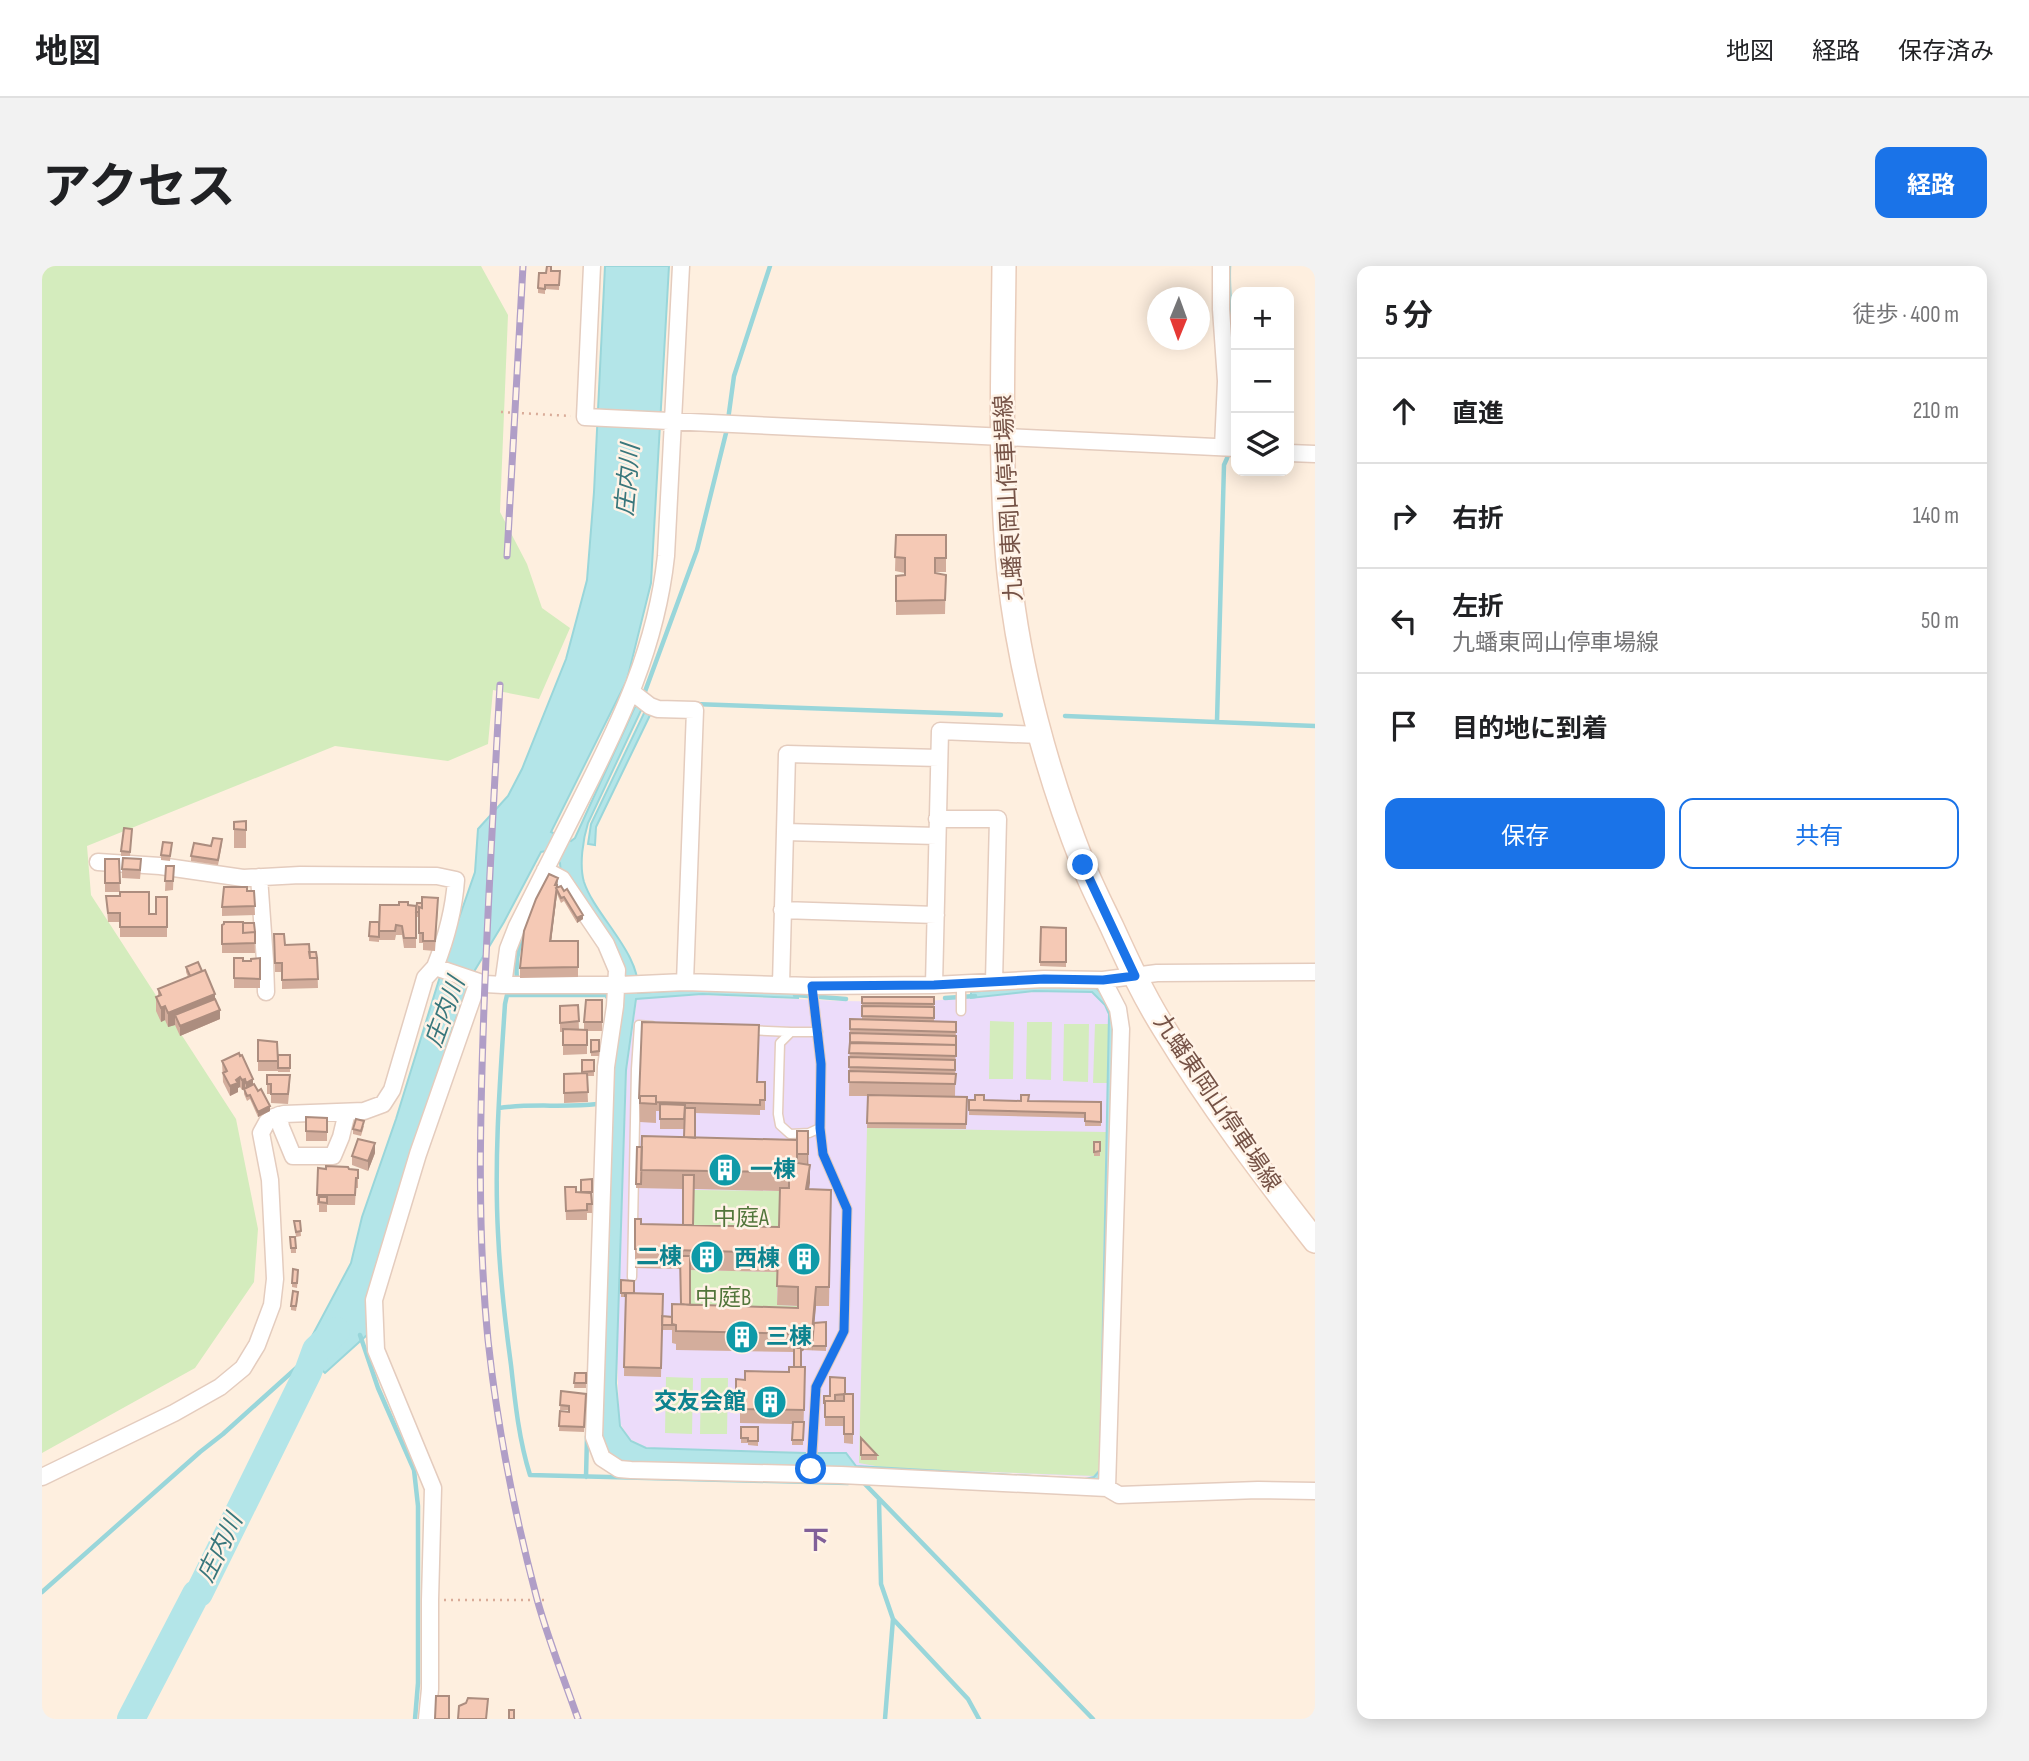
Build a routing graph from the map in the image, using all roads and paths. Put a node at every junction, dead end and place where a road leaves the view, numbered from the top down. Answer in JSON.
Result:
{"nodes":[{"id":1,"x":592,"y":266,"type":"edge"},
{"id":2,"x":681,"y":266,"type":"edge"},
{"id":3,"x":1004,"y":266,"type":"edge"},
{"id":4,"x":1221,"y":266,"type":"edge"},
{"id":5,"x":501,"y":412,"type":"dead end"},
{"id":6,"x":587,"y":417,"type":"junction"},
{"id":7,"x":670,"y":421,"type":"junction"},
{"id":8,"x":1002,"y":437,"type":"junction"},
{"id":9,"x":1229,"y":448,"type":"edge"},
{"id":10,"x":1294,"y":453,"type":"edge"},
{"id":11,"x":1315,"y":454,"type":"edge"},
{"id":12,"x":638,"y":696,"type":"junction"},
{"id":13,"x":1040,"y":735,"type":"junction"},
{"id":14,"x":939,"y":758,"type":"junction"},
{"id":15,"x":937,"y":819,"type":"junction"},
{"id":16,"x":785,"y":832,"type":"junction"},
{"id":17,"x":937,"y":836,"type":"junction"},
{"id":18,"x":98,"y":862,"type":"dead end"},
{"id":19,"x":550,"y":869,"type":"junction"},
{"id":20,"x":259,"y":877,"type":"junction"},
{"id":21,"x":782,"y":910,"type":"junction"},
{"id":22,"x":936,"y":915,"type":"junction"},
{"id":23,"x":438,"y":967,"type":"junction"},
{"id":24,"x":1315,"y":972,"type":"edge"},
{"id":25,"x":1135,"y":976,"type":"junction"},
{"id":26,"x":1103,"y":980,"type":"junction"},
{"id":27,"x":476,"y":981,"type":"junction"},
{"id":28,"x":994,"y":981,"type":"junction"},
{"id":29,"x":685,"y":982,"type":"junction"},
{"id":30,"x":503,"y":985,"type":"junction"},
{"id":31,"x":619,"y":985,"type":"junction"},
{"id":32,"x":781,"y":985,"type":"junction"},
{"id":33,"x":934,"y":985,"type":"junction"},
{"id":34,"x":961,"y":991,"type":"junction"},
{"id":35,"x":266,"y":992,"type":"dead end"},
{"id":36,"x":812,"y":992,"type":"junction"},
{"id":37,"x":961,"y":1011,"type":"dead end"},
{"id":38,"x":667,"y":1027,"type":"edge"},
{"id":39,"x":736,"y":1030,"type":"edge"},
{"id":40,"x":791,"y":1032,"type":"junction"},
{"id":41,"x":818,"y":1032,"type":"junction"},
{"id":42,"x":347,"y":1112,"type":"junction"},
{"id":43,"x":279,"y":1115,"type":"junction"},
{"id":44,"x":820,"y":1128,"type":"junction"},
{"id":45,"x":1306,"y":1217,"type":"edge"},
{"id":46,"x":1315,"y":1241,"type":"edge"},
{"id":47,"x":632,"y":1277,"type":"dead end"},
{"id":48,"x":811,"y":1471,"type":"junction"},
{"id":49,"x":42,"y":1477,"type":"edge"},
{"id":50,"x":1107,"y":1488,"type":"junction"},
{"id":51,"x":1315,"y":1490,"type":"edge"},
{"id":52,"x":430,"y":1600,"type":"junction"},
{"id":53,"x":549,"y":1600,"type":"dead end"},
{"id":54,"x":427,"y":1719,"type":"edge"}],
"edges":[{"from":1,"to":6,"type":"street"},
{"from":2,"to":7,"type":"street"},
{"from":3,"to":8,"type":"main road","name":"九蟠東岡山停車場線"},
{"from":4,"to":9,"type":"street"},
{"from":5,"to":6,"type":"path"},
{"from":6,"to":7,"type":"street"},
{"from":7,"to":8,"type":"street"},
{"from":7,"to":12,"type":"street"},
{"from":8,"to":9,"type":"street"},
{"from":8,"to":13,"type":"main road","name":"九蟠東岡山停車場線"},
{"from":10,"to":11,"type":"street"},
{"from":12,"to":19,"type":"street"},
{"from":12,"to":29,"type":"street"},
{"from":13,"to":14,"type":"street"},
{"from":13,"to":25,"type":"main road","name":"九蟠東岡山停車場線"},
{"from":14,"to":15,"type":"street"},
{"from":14,"to":16,"type":"street"},
{"from":15,"to":17,"type":"street"},
{"from":15,"to":28,"type":"street"},
{"from":16,"to":17,"type":"street"},
{"from":16,"to":21,"type":"street"},
{"from":17,"to":22,"type":"street"},
{"from":18,"to":20,"type":"street"},
{"from":19,"to":30,"type":"street"},
{"from":19,"to":31,"type":"street"},
{"from":20,"to":23,"type":"street"},
{"from":20,"to":35,"type":"street"},
{"from":21,"to":22,"type":"street"},
{"from":21,"to":32,"type":"street"},
{"from":22,"to":33,"type":"street"},
{"from":23,"to":27,"type":"street"},
{"from":23,"to":42,"type":"street"},
{"from":24,"to":25,"type":"street"},
{"from":25,"to":26,"type":"street"},
{"from":25,"to":45,"type":"main road","name":"九蟠東岡山停車場線"},
{"from":26,"to":28,"type":"street"},
{"from":26,"to":50,"type":"street"},
{"from":27,"to":30,"type":"street"},
{"from":27,"to":52,"type":"street"},
{"from":28,"to":34,"type":"street"},
{"from":29,"to":31,"type":"street"},
{"from":29,"to":32,"type":"street"},
{"from":30,"to":31,"type":"street"},
{"from":31,"to":48,"type":"street"},
{"from":32,"to":36,"type":"street"},
{"from":33,"to":34,"type":"street"},
{"from":33,"to":36,"type":"street"},
{"from":34,"to":37,"type":"lane"},
{"from":36,"to":41,"type":"lane"},
{"from":38,"to":47,"type":"lane"},
{"from":39,"to":40,"type":"lane"},
{"from":40,"to":41,"type":"lane"},
{"from":40,"to":44,"type":"lane"},
{"from":41,"to":44,"type":"lane"},
{"from":42,"to":43,"type":"street"},
{"from":42,"to":43,"type":"street"},
{"from":43,"to":49,"type":"street"},
{"from":44,"to":48,"type":"lane"},
{"from":45,"to":46,"type":"main road","name":"九蟠東岡山停車場線"},
{"from":48,"to":50,"type":"street"},
{"from":50,"to":51,"type":"street"},
{"from":52,"to":53,"type":"path"},
{"from":52,"to":54,"type":"street"}]}
